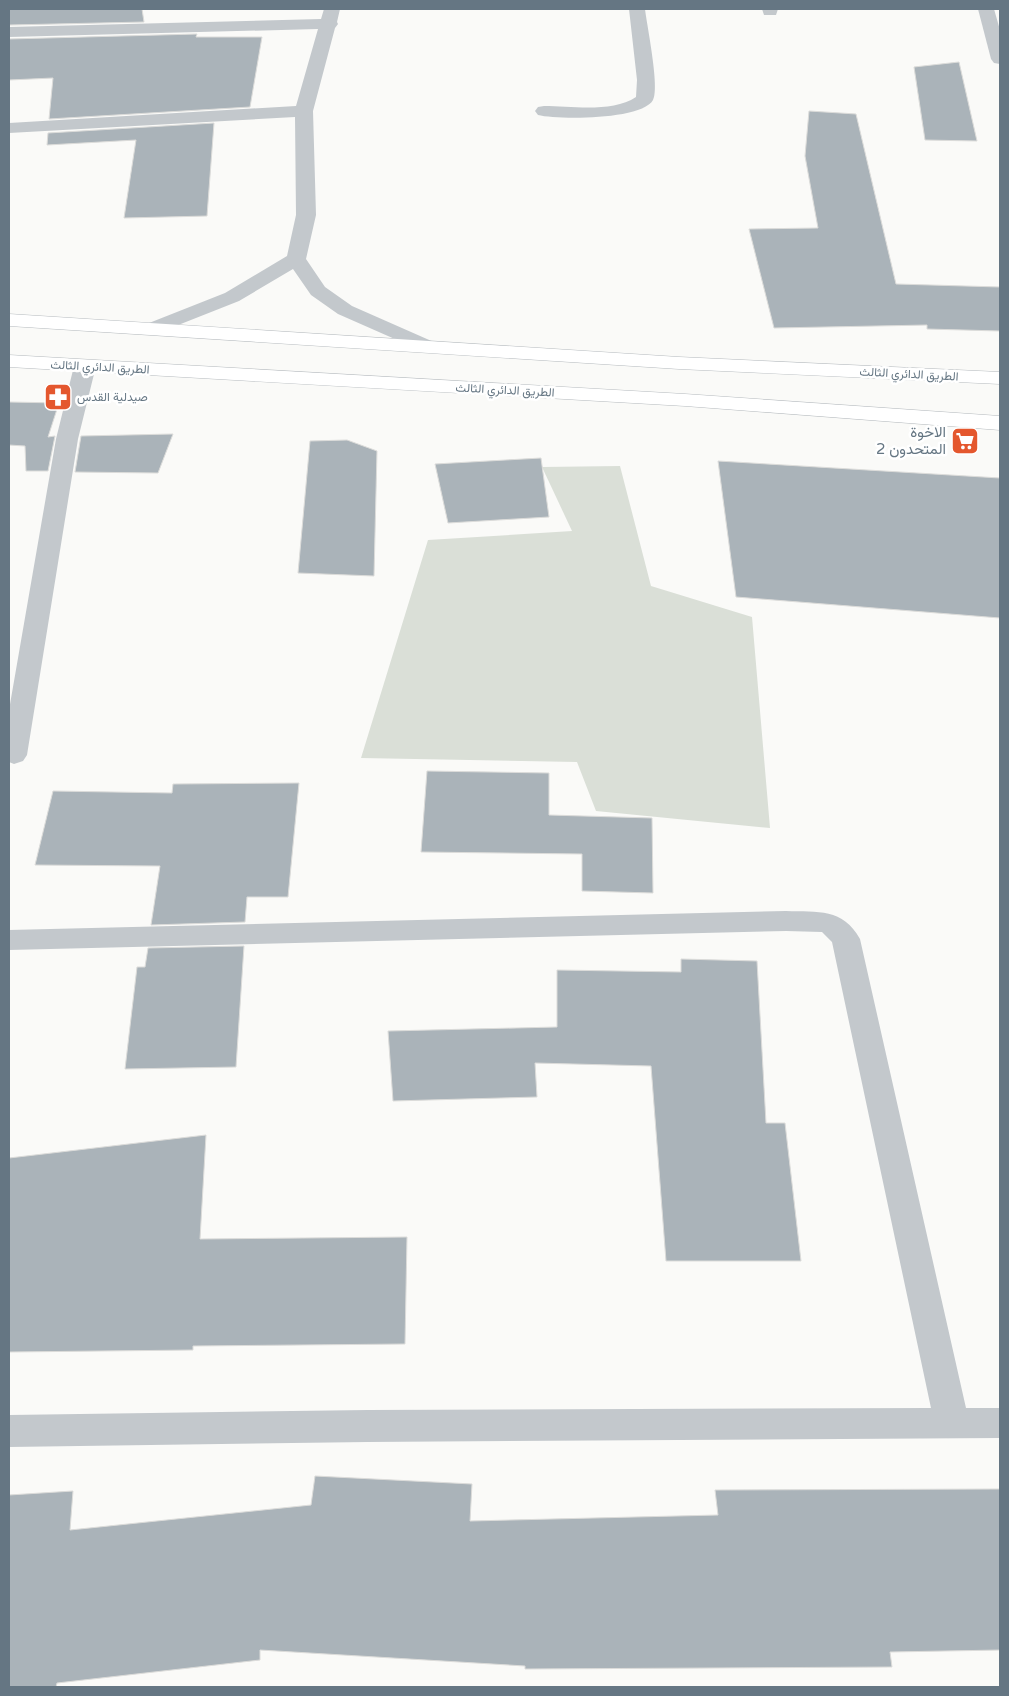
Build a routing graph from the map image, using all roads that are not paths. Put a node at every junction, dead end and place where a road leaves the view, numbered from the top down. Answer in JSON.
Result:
{"nodes":[{"id":1,"x":637,"y":9,"type":"edge"},
{"id":2,"x":986,"y":9,"type":"edge"},
{"id":3,"x":331,"y":16,"type":"edge"},
{"id":4,"x":9,"y":32,"type":"edge"},
{"id":5,"x":997,"y":40,"type":"edge"},
{"id":6,"x":1000,"y":59,"type":"edge"},
{"id":7,"x":304,"y":111,"type":"junction"},
{"id":8,"x":544,"y":111,"type":"dead end"},
{"id":9,"x":9,"y":128,"type":"edge"},
{"id":10,"x":296,"y":259,"type":"junction"},
{"id":11,"x":9,"y":320,"type":"edge"},
{"id":12,"x":151,"y":329,"type":"junction"},
{"id":13,"x":429,"y":347,"type":"junction"},
{"id":14,"x":9,"y":361,"type":"edge"},
{"id":15,"x":85,"y":366,"type":"junction"},
{"id":16,"x":1000,"y":378,"type":"edge"},
{"id":17,"x":1000,"y":423,"type":"edge"},
{"id":18,"x":14,"y":755,"type":"dead end"},
{"id":19,"x":9,"y":940,"type":"edge"},
{"id":20,"x":1000,"y":1423,"type":"edge"},
{"id":21,"x":952,"y":1424,"type":"junction"},
{"id":22,"x":9,"y":1431,"type":"edge"}],
"edges":[{"from":1,"to":8,"type":"street"},
{"from":2,"to":5,"type":"street"},
{"from":3,"to":4,"type":"street"},
{"from":3,"to":7,"type":"street"},
{"from":5,"to":6,"type":"street"},
{"from":7,"to":9,"type":"street"},
{"from":7,"to":10,"type":"street"},
{"from":10,"to":12,"type":"street"},
{"from":10,"to":13,"type":"street"},
{"from":11,"to":12,"type":"main road","name":"الطريق الدائري الثالث"},
{"from":12,"to":13,"type":"main road","name":"الطريق الدائري الثالث"},
{"from":13,"to":16,"type":"main road","name":"الطريق الدائري الثالث"},
{"from":14,"to":15,"type":"main road","name":"الطريق الدائري الثالث"},
{"from":15,"to":17,"type":"main road","name":"الطريق الدائري الثالث"},
{"from":15,"to":18,"type":"street"},
{"from":19,"to":21,"type":"street"},
{"from":20,"to":21,"type":"street"},
{"from":21,"to":22,"type":"street"}]}
